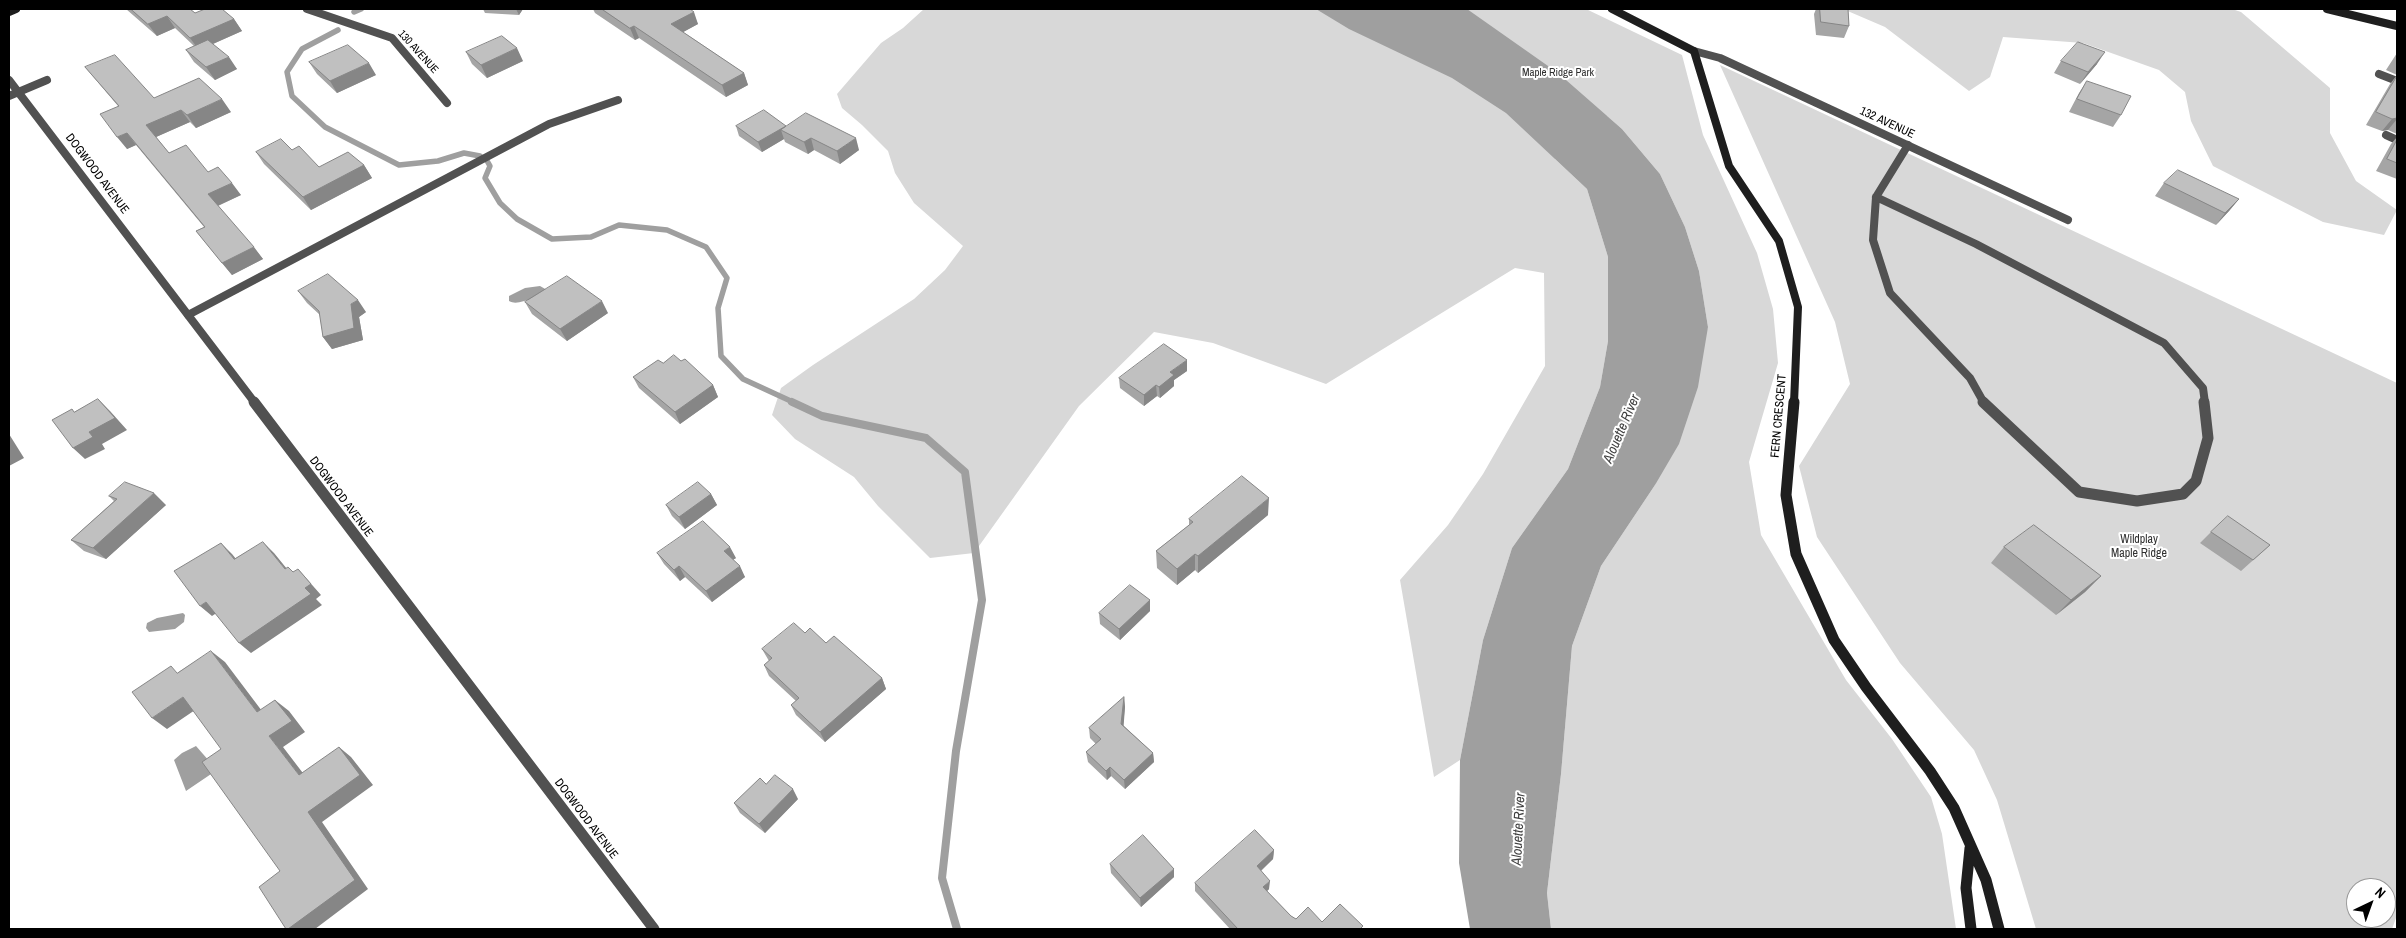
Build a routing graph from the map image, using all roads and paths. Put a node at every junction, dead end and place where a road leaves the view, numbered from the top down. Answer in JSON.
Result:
{"nodes":[{"id":1,"x":16,"y":9,"type":"edge"},
{"id":2,"x":307,"y":9,"type":"edge"},
{"id":3,"x":1612,"y":9,"type":"edge"},
{"id":4,"x":2327,"y":9,"type":"edge"},
{"id":5,"x":9,"y":12,"type":"edge"},
{"id":6,"x":2397,"y":26,"type":"edge"},
{"id":7,"x":1694,"y":51,"type":"junction"},
{"id":8,"x":2379,"y":74,"type":"dead end"},
{"id":9,"x":9,"y":80,"type":"edge"},
{"id":10,"x":47,"y":80,"type":"dead end"},
{"id":11,"x":2397,"y":81,"type":"edge"},
{"id":12,"x":14,"y":94,"type":"edge"},
{"id":13,"x":618,"y":100,"type":"dead end"},
{"id":14,"x":447,"y":103,"type":"dead end"},
{"id":15,"x":2386,"y":135,"type":"dead end"},
{"id":16,"x":2397,"y":140,"type":"edge"},
{"id":17,"x":1908,"y":145,"type":"junction"},
{"id":18,"x":1876,"y":197,"type":"junction"},
{"id":19,"x":2068,"y":220,"type":"dead end"},
{"id":20,"x":188,"y":315,"type":"junction"},
{"id":21,"x":1970,"y":848,"type":"junction"},
{"id":22,"x":654,"y":929,"type":"edge"},
{"id":23,"x":1971,"y":929,"type":"edge"},
{"id":24,"x":1999,"y":929,"type":"edge"}],
"edges":[{"from":1,"to":5,"type":"street"},
{"from":2,"to":14,"type":"street","name":"130 AVENUE"},
{"from":3,"to":7,"type":"street"},
{"from":4,"to":6,"type":"street"},
{"from":7,"to":17,"type":"street","name":"132 AVENUE"},
{"from":7,"to":21,"type":"street","name":"FERN CRESCENT"},
{"from":8,"to":11,"type":"street"},
{"from":9,"to":12,"type":"street","name":"DOGWOOD AVENUE"},
{"from":10,"to":12,"type":"street"},
{"from":12,"to":20,"type":"street","name":"DOGWOOD AVENUE"},
{"from":13,"to":20,"type":"street"},
{"from":15,"to":16,"type":"street"},
{"from":17,"to":18,"type":"street"},
{"from":17,"to":19,"type":"street","name":"132 AVENUE"},
{"from":18,"to":18,"type":"street"},
{"from":20,"to":22,"type":"street","name":"DOGWOOD AVENUE"},
{"from":21,"to":23,"type":"street"},
{"from":21,"to":24,"type":"street","name":"FERN CRESCENT"}]}
